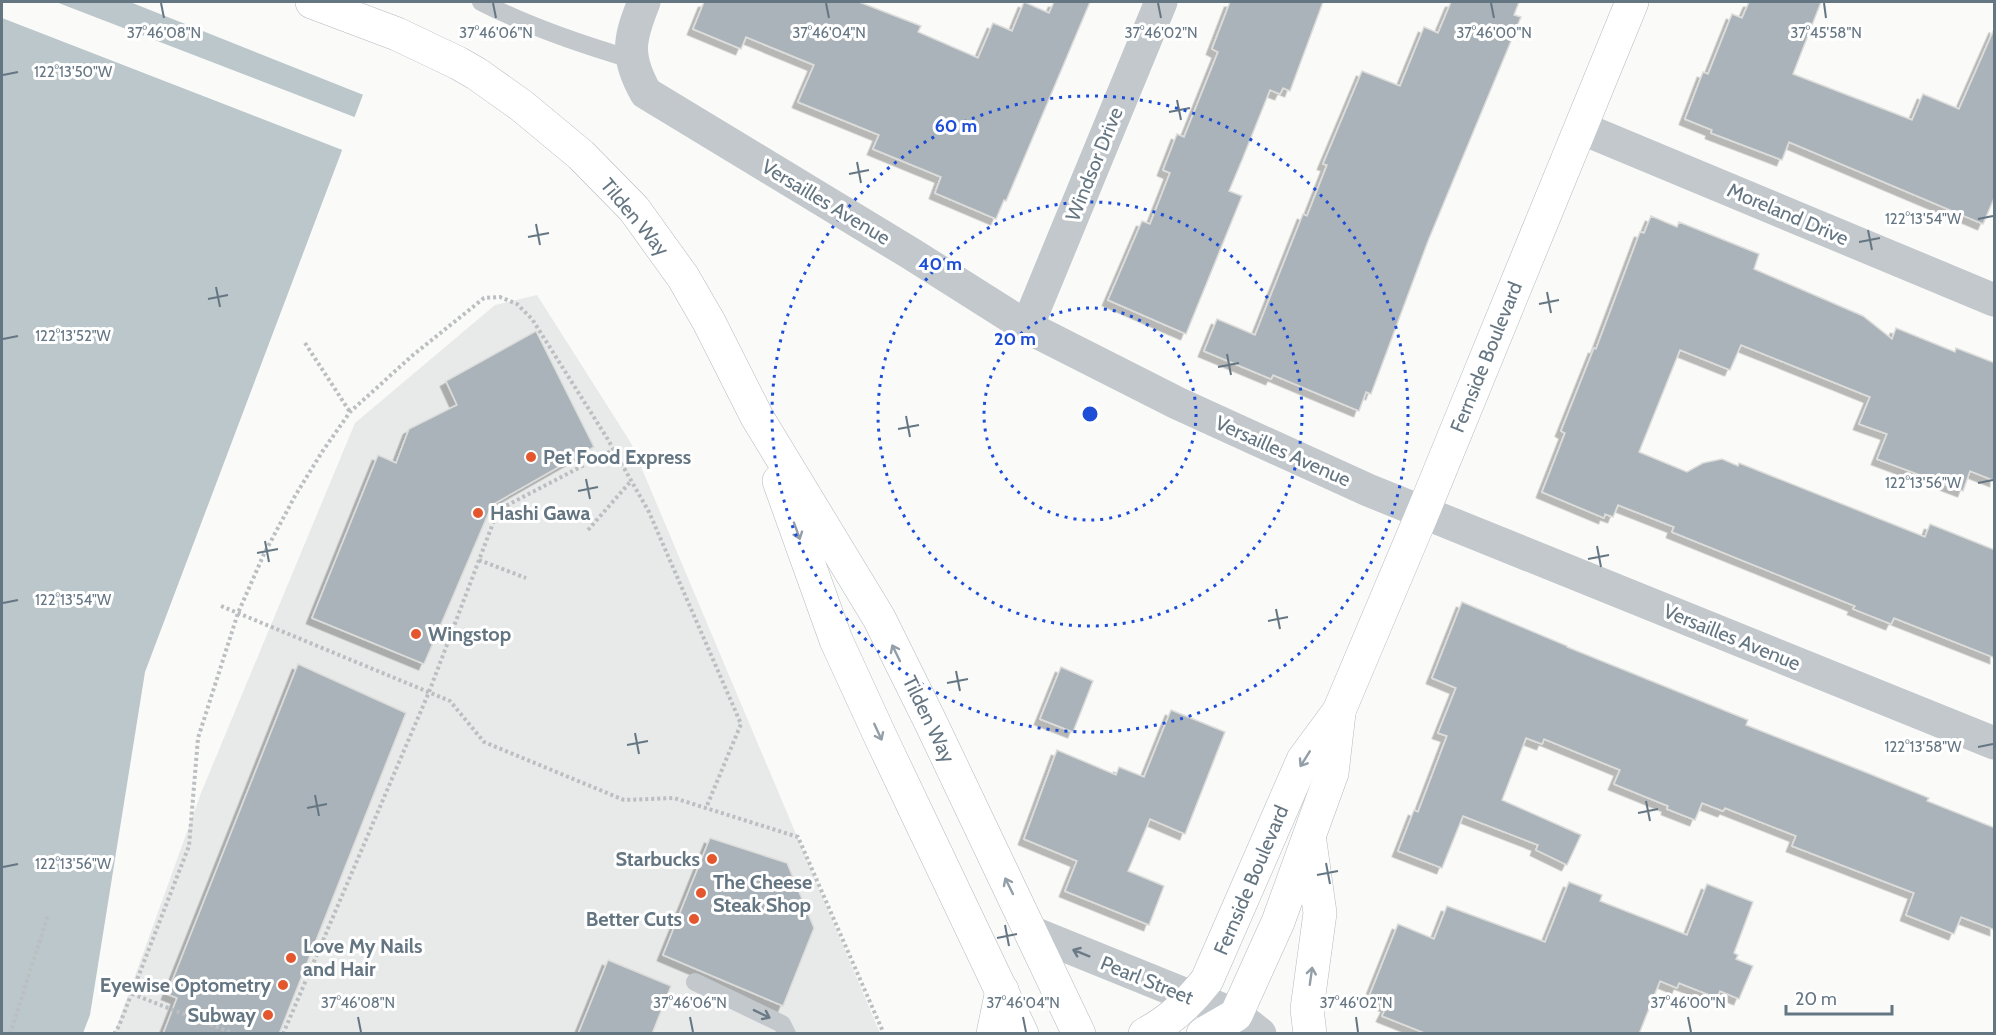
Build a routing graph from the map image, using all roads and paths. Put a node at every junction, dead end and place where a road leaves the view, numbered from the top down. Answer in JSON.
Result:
{"nodes":[{"id":1,"x":312,"y":2,"type":"edge"},
{"id":2,"x":481,"y":2,"type":"edge"},
{"id":3,"x":644,"y":2,"type":"edge"},
{"id":4,"x":1161,"y":2,"type":"edge"},
{"id":5,"x":1632,"y":2,"type":"edge"},
{"id":6,"x":631,"y":59,"type":"junction"},
{"id":7,"x":1581,"y":128,"type":"junction"},
{"id":8,"x":1995,"y":300,"type":"edge"},
{"id":9,"x":1027,"y":327,"type":"junction"},
{"id":10,"x":305,"y":343,"type":"dead end"},
{"id":11,"x":350,"y":412,"type":"junction"},
{"id":12,"x":757,"y":417,"type":"junction"},
{"id":13,"x":613,"y":450,"type":"junction"},
{"id":14,"x":631,"y":481,"type":"junction"},
{"id":15,"x":1423,"y":512,"type":"junction"},
{"id":16,"x":588,"y":530,"type":"dead end"},
{"id":17,"x":479,"y":560,"type":"junction"},
{"id":18,"x":526,"y":578,"type":"dead end"},
{"id":19,"x":220,"y":606,"type":"dead end"},
{"id":20,"x":238,"y":613,"type":"junction"},
{"id":21,"x":429,"y":692,"type":"junction"},
{"id":22,"x":1339,"y":711,"type":"junction"},
{"id":23,"x":1995,"y":743,"type":"edge"},
{"id":24,"x":706,"y":808,"type":"junction"},
{"id":25,"x":1309,"y":839,"type":"junction"},
{"id":26,"x":48,"y":915,"type":"dead end"},
{"id":27,"x":1031,"y":932,"type":"junction"},
{"id":28,"x":695,"y":982,"type":"dead end"},
{"id":29,"x":104,"y":983,"type":"dead end"},
{"id":30,"x":1002,"y":990,"type":"junction"},
{"id":31,"x":132,"y":993,"type":"junction"},
{"id":32,"x":1193,"y":998,"type":"junction"},
{"id":33,"x":1243,"y":1027,"type":"edge"},
{"id":34,"x":10,"y":1034,"type":"edge"},
{"id":35,"x":114,"y":1034,"type":"edge"},
{"id":36,"x":235,"y":1034,"type":"edge"},
{"id":37,"x":283,"y":1034,"type":"edge"},
{"id":38,"x":787,"y":1034,"type":"edge"},
{"id":39,"x":884,"y":1034,"type":"edge"},
{"id":40,"x":993,"y":1034,"type":"edge"},
{"id":41,"x":1022,"y":1034,"type":"edge"},
{"id":42,"x":1078,"y":1034,"type":"edge"},
{"id":43,"x":1145,"y":1034,"type":"edge"},
{"id":44,"x":1203,"y":1034,"type":"edge"},
{"id":45,"x":1310,"y":1034,"type":"edge"}],
"edges":[{"from":1,"to":12,"type":"main road","name":"Tilden Way"},
{"from":2,"to":6,"type":"lane"},
{"from":3,"to":6,"type":"street"},
{"from":4,"to":9,"type":"street","name":"Windsor Drive"},
{"from":5,"to":7,"type":"main road","name":"Fernside Boulevard"},
{"from":6,"to":9,"type":"street","name":"Versailles Avenue"},
{"from":7,"to":8,"type":"street","name":"Moreland Drive"},
{"from":7,"to":15,"type":"main road","name":"Fernside Boulevard"},
{"from":9,"to":15,"type":"street","name":"Versailles Avenue"},
{"from":10,"to":11,"type":"path"},
{"from":11,"to":13,"type":"path"},
{"from":11,"to":20,"type":"path"},
{"from":27,"to":12,"type":"main road","name":"Tilden Way","one_way":true},
{"from":12,"to":30,"type":"main road","name":"Tilden Way","one_way":true},
{"from":13,"to":14,"type":"path"},
{"from":13,"to":17,"type":"path"},
{"from":14,"to":16,"type":"path"},
{"from":14,"to":24,"type":"path"},
{"from":15,"to":22,"type":"main road","name":"Fernside Boulevard"},
{"from":15,"to":23,"type":"street","name":"Versailles Avenue"},
{"from":17,"to":18,"type":"path"},
{"from":17,"to":21,"type":"path"},
{"from":19,"to":20,"type":"path"},
{"from":20,"to":21,"type":"path"},
{"from":20,"to":31,"type":"path"},
{"from":21,"to":24,"type":"path"},
{"from":21,"to":37,"type":"path"},
{"from":22,"to":25,"type":"main road","name":"Fernside Boulevard"},
{"from":22,"to":32,"type":"main road","name":"Fernside Boulevard","one_way":true},
{"from":24,"to":39,"type":"path"},
{"from":25,"to":33,"type":"main road","name":"Fernside Boulevard"},
{"from":45,"to":25,"type":"main road","one_way":true},
{"from":26,"to":34,"type":"path"},
{"from":32,"to":27,"type":"street","name":"Pearl Street","one_way":true},
{"from":27,"to":42,"type":"main road","name":"Tilden Way"},
{"from":28,"to":38,"type":"lane","one_way":true},
{"from":29,"to":31,"type":"path"},
{"from":30,"to":40,"type":"main road"},
{"from":30,"to":41,"type":"main road","name":"Tilden Way"},
{"from":31,"to":35,"type":"path"},
{"from":31,"to":36,"type":"path"},
{"from":32,"to":33,"type":"street","name":"Pearl Street"},
{"from":32,"to":43,"type":"main road","name":"Fernside Boulevard"},
{"from":33,"to":44,"type":"main road"}]}
